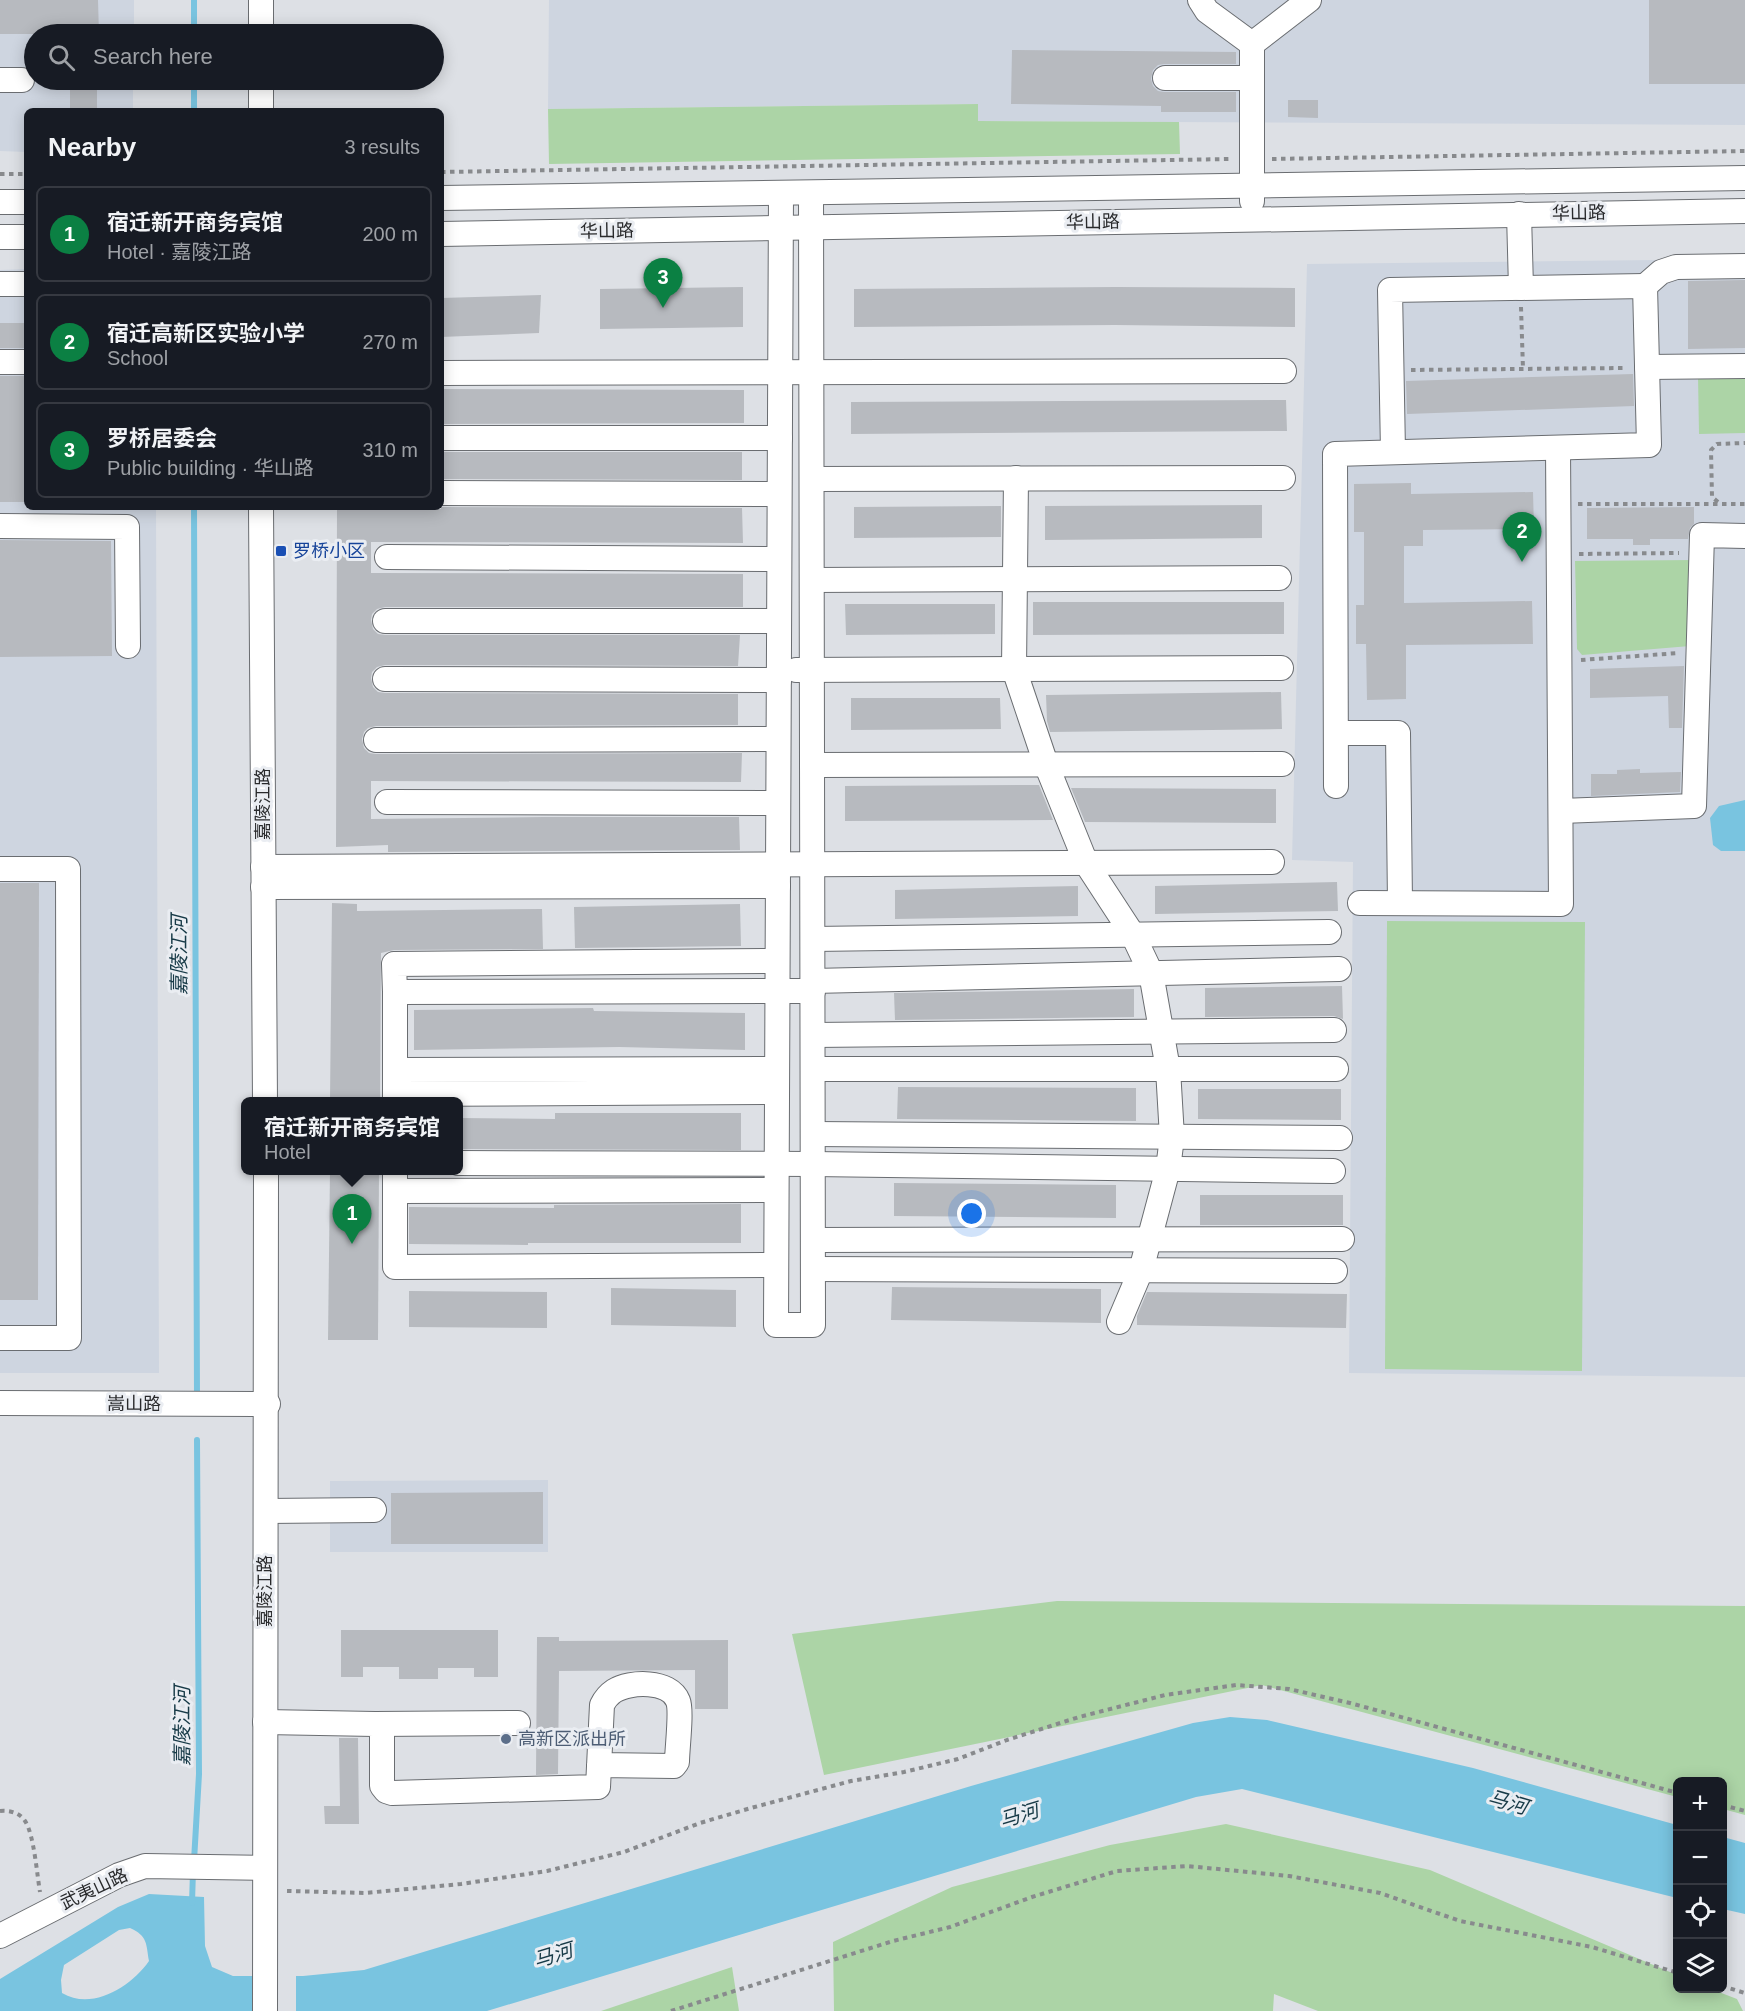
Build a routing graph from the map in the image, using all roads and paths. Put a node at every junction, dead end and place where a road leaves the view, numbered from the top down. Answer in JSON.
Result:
{"nodes":[{"id":1,"x":261,"y":0,"type":"edge"},
{"id":2,"x":1200,"y":0,"type":"edge"},
{"id":3,"x":1310,"y":0,"type":"edge"},
{"id":4,"x":261,"y":24,"type":"edge"},
{"id":5,"x":1252,"y":44,"type":"junction"},
{"id":6,"x":1165,"y":78,"type":"dead end"},
{"id":7,"x":1252,"y":78,"type":"junction"},
{"id":8,"x":261,"y":90,"type":"edge"},
{"id":9,"x":261,"y":108,"type":"edge"},
{"id":10,"x":1745,"y":151,"type":"edge"},
{"id":11,"x":1252,"y":159,"type":"junction"},
{"id":12,"x":444,"y":172,"type":"edge"},
{"id":13,"x":0,"y":174,"type":"edge"},
{"id":14,"x":24,"y":174,"type":"edge"},
{"id":15,"x":1745,"y":178,"type":"edge"},
{"id":16,"x":1252,"y":186,"type":"junction"},
{"id":17,"x":781,"y":193,"type":"junction"},
{"id":18,"x":811,"y":193,"type":"junction"},
{"id":19,"x":444,"y":198,"type":"edge"},
{"id":20,"x":0,"y":202,"type":"edge"},
{"id":21,"x":24,"y":202,"type":"edge"},
{"id":22,"x":1745,"y":211,"type":"edge"},
{"id":23,"x":1519,"y":214,"type":"junction"},
{"id":24,"x":1252,"y":219,"type":"junction"},
{"id":25,"x":811,"y":227,"type":"junction"},
{"id":26,"x":781,"y":228,"type":"junction"},
{"id":27,"x":444,"y":234,"type":"edge"},
{"id":28,"x":0,"y":237,"type":"edge"},
{"id":29,"x":24,"y":237,"type":"edge"},
{"id":30,"x":1745,"y":266,"type":"edge"},
{"id":31,"x":0,"y":284,"type":"edge"},
{"id":32,"x":24,"y":284,"type":"edge"},
{"id":33,"x":1645,"y":286,"type":"junction"},
{"id":34,"x":1521,"y":288,"type":"junction"},
{"id":35,"x":0,"y":362,"type":"edge"},
{"id":36,"x":24,"y":362,"type":"edge"},
{"id":37,"x":1745,"y":366,"type":"edge"},
{"id":38,"x":1647,"y":367,"type":"junction"},
{"id":39,"x":1522,"y":369,"type":"junction"},
{"id":40,"x":1391,"y":370,"type":"junction"},
{"id":41,"x":1284,"y":371,"type":"dead end"},
{"id":42,"x":780,"y":372,"type":"junction"},
{"id":43,"x":812,"y":372,"type":"junction"},
{"id":44,"x":444,"y":373,"type":"edge"},
{"id":45,"x":444,"y":438,"type":"edge"},
{"id":46,"x":780,"y":438,"type":"junction"},
{"id":47,"x":1745,"y":443,"type":"edge"},
{"id":48,"x":1558,"y":448,"type":"junction"},
{"id":49,"x":1393,"y":452,"type":"junction"},
{"id":50,"x":1283,"y":477,"type":"dead end"},
{"id":51,"x":812,"y":478,"type":"junction"},
{"id":52,"x":1016,"y":478,"type":"junction"},
{"id":53,"x":444,"y":493,"type":"edge"},
{"id":54,"x":779,"y":495,"type":"junction"},
{"id":55,"x":1559,"y":504,"type":"junction"},
{"id":56,"x":1720,"y":504,"type":"junction"},
{"id":57,"x":1745,"y":504,"type":"edge"},
{"id":58,"x":261,"y":510,"type":"edge"},
{"id":59,"x":0,"y":526,"type":"edge"},
{"id":60,"x":1745,"y":536,"type":"edge"},
{"id":61,"x":1701,"y":553,"type":"junction"},
{"id":62,"x":1559,"y":555,"type":"junction"},
{"id":63,"x":387,"y":557,"type":"dead end"},
{"id":64,"x":779,"y":559,"type":"junction"},
{"id":65,"x":1279,"y":578,"type":"dead end"},
{"id":66,"x":1015,"y":579,"type":"junction"},
{"id":67,"x":812,"y":580,"type":"junction"},
{"id":68,"x":385,"y":621,"type":"dead end"},
{"id":69,"x":779,"y":621,"type":"junction"},
{"id":70,"x":128,"y":646,"type":"dead end"},
{"id":71,"x":1698,"y":651,"type":"junction"},
{"id":72,"x":1560,"y":662,"type":"junction"},
{"id":73,"x":1281,"y":668,"type":"dead end"},
{"id":74,"x":1014,"y":669,"type":"junction"},
{"id":75,"x":812,"y":670,"type":"junction"},
{"id":76,"x":779,"y":675,"type":"junction"},
{"id":77,"x":385,"y":679,"type":"dead end"},
{"id":78,"x":1336,"y":733,"type":"junction"},
{"id":79,"x":778,"y":739,"type":"junction"},
{"id":80,"x":376,"y":740,"type":"dead end"},
{"id":81,"x":1046,"y":764,"type":"junction"},
{"id":82,"x":1282,"y":764,"type":"dead end"},
{"id":83,"x":812,"y":765,"type":"junction"},
{"id":84,"x":1336,"y":786,"type":"dead end"},
{"id":85,"x":387,"y":802,"type":"dead end"},
{"id":86,"x":778,"y":803,"type":"junction"},
{"id":87,"x":1561,"y":811,"type":"junction"},
{"id":88,"x":1272,"y":862,"type":"dead end"},
{"id":89,"x":1086,"y":863,"type":"junction"},
{"id":90,"x":813,"y":864,"type":"junction"},
{"id":91,"x":0,"y":869,"type":"edge"},
{"id":92,"x":778,"y":876,"type":"junction"},
{"id":93,"x":263,"y":877,"type":"junction"},
{"id":94,"x":1360,"y":903,"type":"dead end"},
{"id":95,"x":1400,"y":903,"type":"junction"},
{"id":96,"x":1329,"y":932,"type":"dead end"},
{"id":97,"x":1133,"y":934,"type":"junction"},
{"id":98,"x":813,"y":939,"type":"junction"},
{"id":99,"x":777,"y":961,"type":"junction"},
{"id":100,"x":1339,"y":969,"type":"dead end"},
{"id":101,"x":1151,"y":973,"type":"junction"},
{"id":102,"x":813,"y":986,"type":"junction"},
{"id":103,"x":777,"y":991,"type":"junction"},
{"id":104,"x":394,"y":992,"type":"junction"},
{"id":105,"x":1334,"y":1030,"type":"dead end"},
{"id":106,"x":1162,"y":1032,"type":"junction"},
{"id":107,"x":813,"y":1035,"type":"junction"},
{"id":108,"x":777,"y":1069,"type":"junction"},
{"id":109,"x":813,"y":1069,"type":"junction"},
{"id":110,"x":1168,"y":1069,"type":"junction"},
{"id":111,"x":1336,"y":1069,"type":"dead end"},
{"id":112,"x":395,"y":1088,"type":"edge"},
{"id":113,"x":777,"y":1092,"type":"junction"},
{"id":114,"x":265,"y":1097,"type":"edge"},
{"id":115,"x":813,"y":1134,"type":"junction"},
{"id":116,"x":1172,"y":1137,"type":"junction"},
{"id":117,"x":1340,"y":1138,"type":"dead end"},
{"id":118,"x":463,"y":1163,"type":"edge"},
{"id":119,"x":776,"y":1164,"type":"junction"},
{"id":120,"x":813,"y":1164,"type":"junction"},
{"id":121,"x":1168,"y":1169,"type":"junction"},
{"id":122,"x":1333,"y":1171,"type":"dead end"},
{"id":123,"x":266,"y":1175,"type":"edge"},
{"id":124,"x":395,"y":1181,"type":"edge"},
{"id":125,"x":776,"y":1190,"type":"junction"},
{"id":126,"x":1149,"y":1239,"type":"junction"},
{"id":127,"x":1341,"y":1239,"type":"dead end"},
{"id":128,"x":813,"y":1240,"type":"junction"},
{"id":129,"x":776,"y":1265,"type":"junction"},
{"id":130,"x":813,"y":1269,"type":"junction"},
{"id":131,"x":1141,"y":1270,"type":"junction"},
{"id":132,"x":1335,"y":1271,"type":"dead end"},
{"id":133,"x":1119,"y":1322,"type":"dead end"},
{"id":134,"x":0,"y":1338,"type":"edge"},
{"id":135,"x":0,"y":1403,"type":"edge"},
{"id":136,"x":268,"y":1404,"type":"junction"},
{"id":137,"x":374,"y":1510,"type":"dead end"},
{"id":138,"x":266,"y":1511,"type":"junction"},
{"id":139,"x":265,"y":1722,"type":"junction"},
{"id":140,"x":518,"y":1723,"type":"dead end"},
{"id":141,"x":375,"y":1724,"type":"junction"},
{"id":142,"x":599,"y":1765,"type":"dead end"},
{"id":143,"x":1673,"y":1792,"type":"edge"},
{"id":144,"x":1727,"y":1806,"type":"edge"},
{"id":145,"x":0,"y":1811,"type":"edge"},
{"id":146,"x":1745,"y":1811,"type":"edge"},
{"id":147,"x":265,"y":1879,"type":"junction"},
{"id":148,"x":43,"y":1914,"type":"junction"},
{"id":149,"x":0,"y":1936,"type":"edge"},
{"id":150,"x":1673,"y":1971,"type":"edge"},
{"id":151,"x":1727,"y":1988,"type":"edge"},
{"id":152,"x":1745,"y":1993,"type":"edge"},
{"id":153,"x":265,"y":2011,"type":"edge"},
{"id":154,"x":671,"y":2011,"type":"edge"}],
"edges":[{"from":1,"to":4,"type":"street"},
{"from":2,"to":5,"type":"street"},
{"from":3,"to":5,"type":"street"},
{"from":5,"to":7,"type":"street"},
{"from":6,"to":7,"type":"street"},
{"from":7,"to":11,"type":"street"},
{"from":8,"to":9,"type":"street"},
{"from":10,"to":11,"type":"path"},
{"from":11,"to":12,"type":"path"},
{"from":11,"to":16,"type":"street"},
{"from":13,"to":14,"type":"path"},
{"from":15,"to":16,"type":"street","name":"华山路"},
{"from":16,"to":18,"type":"street","name":"华山路"},
{"from":16,"to":24,"type":"street"},
{"from":17,"to":18,"type":"street","name":"华山路"},
{"from":17,"to":19,"type":"street","name":"华山路"},
{"from":17,"to":26,"type":"street"},
{"from":18,"to":25,"type":"street"},
{"from":20,"to":21,"type":"street"},
{"from":22,"to":23,"type":"street","name":"华山路"},
{"from":23,"to":24,"type":"street","name":"华山路"},
{"from":23,"to":34,"type":"street"},
{"from":24,"to":25,"type":"street","name":"华山路"},
{"from":25,"to":26,"type":"street","name":"华山路"},
{"from":25,"to":43,"type":"street"},
{"from":26,"to":27,"type":"street","name":"华山路"},
{"from":26,"to":42,"type":"street"},
{"from":28,"to":29,"type":"street"},
{"from":30,"to":33,"type":"street"},
{"from":31,"to":32,"type":"street"},
{"from":33,"to":34,"type":"street"},
{"from":33,"to":38,"type":"street"},
{"from":34,"to":39,"type":"path"},
{"from":34,"to":40,"type":"street"},
{"from":35,"to":36,"type":"street"},
{"from":37,"to":38,"type":"street"},
{"from":38,"to":39,"type":"path"},
{"from":38,"to":48,"type":"street"},
{"from":39,"to":40,"type":"path"},
{"from":40,"to":49,"type":"street"},
{"from":41,"to":43,"type":"street"},
{"from":42,"to":43,"type":"street"},
{"from":42,"to":44,"type":"street"},
{"from":42,"to":46,"type":"street"},
{"from":43,"to":51,"type":"street"},
{"from":45,"to":46,"type":"street"},
{"from":46,"to":54,"type":"street"},
{"from":47,"to":56,"type":"path"},
{"from":48,"to":49,"type":"street"},
{"from":48,"to":55,"type":"street"},
{"from":49,"to":78,"type":"street"},
{"from":50,"to":52,"type":"street"},
{"from":51,"to":52,"type":"street"},
{"from":51,"to":67,"type":"street"},
{"from":52,"to":66,"type":"street"},
{"from":53,"to":54,"type":"street"},
{"from":54,"to":64,"type":"street"},
{"from":55,"to":56,"type":"path"},
{"from":55,"to":62,"type":"street"},
{"from":56,"to":57,"type":"path"},
{"from":58,"to":93,"type":"street","name":"嘉陵江路"},
{"from":59,"to":70,"type":"street"},
{"from":60,"to":61,"type":"street"},
{"from":61,"to":62,"type":"path"},
{"from":61,"to":71,"type":"street"},
{"from":62,"to":72,"type":"street"},
{"from":63,"to":64,"type":"street"},
{"from":64,"to":69,"type":"street"},
{"from":65,"to":66,"type":"street"},
{"from":66,"to":67,"type":"street"},
{"from":66,"to":74,"type":"street"},
{"from":67,"to":75,"type":"street"},
{"from":68,"to":69,"type":"street"},
{"from":69,"to":76,"type":"street"},
{"from":71,"to":72,"type":"path"},
{"from":71,"to":87,"type":"street"},
{"from":72,"to":87,"type":"street"},
{"from":73,"to":74,"type":"street"},
{"from":74,"to":75,"type":"street"},
{"from":74,"to":81,"type":"street"},
{"from":75,"to":76,"type":"street"},
{"from":75,"to":83,"type":"street"},
{"from":76,"to":77,"type":"street"},
{"from":76,"to":79,"type":"street"},
{"from":78,"to":84,"type":"street"},
{"from":78,"to":95,"type":"street"},
{"from":79,"to":80,"type":"street"},
{"from":79,"to":86,"type":"street"},
{"from":81,"to":82,"type":"street"},
{"from":81,"to":83,"type":"street"},
{"from":81,"to":89,"type":"street"},
{"from":83,"to":90,"type":"street"},
{"from":85,"to":86,"type":"street"},
{"from":86,"to":92,"type":"street"},
{"from":87,"to":95,"type":"street"},
{"from":88,"to":89,"type":"street"},
{"from":89,"to":90,"type":"street"},
{"from":89,"to":97,"type":"street"},
{"from":90,"to":92,"type":"street"},
{"from":90,"to":98,"type":"street"},
{"from":91,"to":134,"type":"street"},
{"from":92,"to":93,"type":"street"},
{"from":92,"to":99,"type":"street"},
{"from":93,"to":114,"type":"street","name":"嘉陵江路"},
{"from":94,"to":95,"type":"street"},
{"from":96,"to":97,"type":"street"},
{"from":97,"to":98,"type":"street"},
{"from":97,"to":101,"type":"street"},
{"from":98,"to":102,"type":"street"},
{"from":99,"to":103,"type":"street"},
{"from":99,"to":104,"type":"street"},
{"from":100,"to":101,"type":"street"},
{"from":101,"to":102,"type":"street"},
{"from":101,"to":106,"type":"street"},
{"from":102,"to":103,"type":"street"},
{"from":102,"to":107,"type":"street"},
{"from":103,"to":104,"type":"street"},
{"from":103,"to":108,"type":"street"},
{"from":104,"to":112,"type":"street"},
{"from":105,"to":106,"type":"street"},
{"from":106,"to":107,"type":"street"},
{"from":106,"to":110,"type":"street"},
{"from":107,"to":109,"type":"street"},
{"from":108,"to":112,"type":"street"},
{"from":108,"to":113,"type":"street"},
{"from":109,"to":110,"type":"street"},
{"from":109,"to":115,"type":"street"},
{"from":110,"to":111,"type":"street"},
{"from":110,"to":116,"type":"street"},
{"from":112,"to":113,"type":"street"},
{"from":113,"to":119,"type":"street"},
{"from":115,"to":116,"type":"street"},
{"from":115,"to":120,"type":"street"},
{"from":116,"to":117,"type":"street"},
{"from":116,"to":121,"type":"street"},
{"from":118,"to":119,"type":"street"},
{"from":119,"to":120,"type":"street"},
{"from":119,"to":125,"type":"street"},
{"from":120,"to":121,"type":"street"},
{"from":120,"to":128,"type":"street"},
{"from":121,"to":122,"type":"street"},
{"from":121,"to":126,"type":"street"},
{"from":123,"to":136,"type":"street","name":"嘉陵江路"},
{"from":124,"to":125,"type":"street"},
{"from":124,"to":129,"type":"street"},
{"from":125,"to":129,"type":"street"},
{"from":126,"to":127,"type":"street"},
{"from":126,"to":128,"type":"street"},
{"from":126,"to":131,"type":"street"},
{"from":128,"to":130,"type":"street"},
{"from":129,"to":130,"type":"street"},
{"from":130,"to":131,"type":"street"},
{"from":131,"to":132,"type":"street"},
{"from":131,"to":133,"type":"street"},
{"from":135,"to":136,"type":"street","name":"嵩山路"},
{"from":136,"to":138,"type":"street","name":"嘉陵江路"},
{"from":137,"to":138,"type":"street"},
{"from":138,"to":139,"type":"street","name":"嘉陵江路"},
{"from":139,"to":141,"type":"street"},
{"from":139,"to":147,"type":"street","name":"嘉陵江路"},
{"from":140,"to":141,"type":"street"},
{"from":141,"to":142,"type":"street"},
{"from":143,"to":147,"type":"path"},
{"from":144,"to":146,"type":"path"},
{"from":145,"to":148,"type":"path"},
{"from":147,"to":148,"type":"street","name":"武夷山路"},
{"from":147,"to":153,"type":"street","name":"嘉陵江路"},
{"from":148,"to":149,"type":"street","name":"武夷山路"},
{"from":150,"to":154,"type":"path"},
{"from":151,"to":152,"type":"path"}]}
